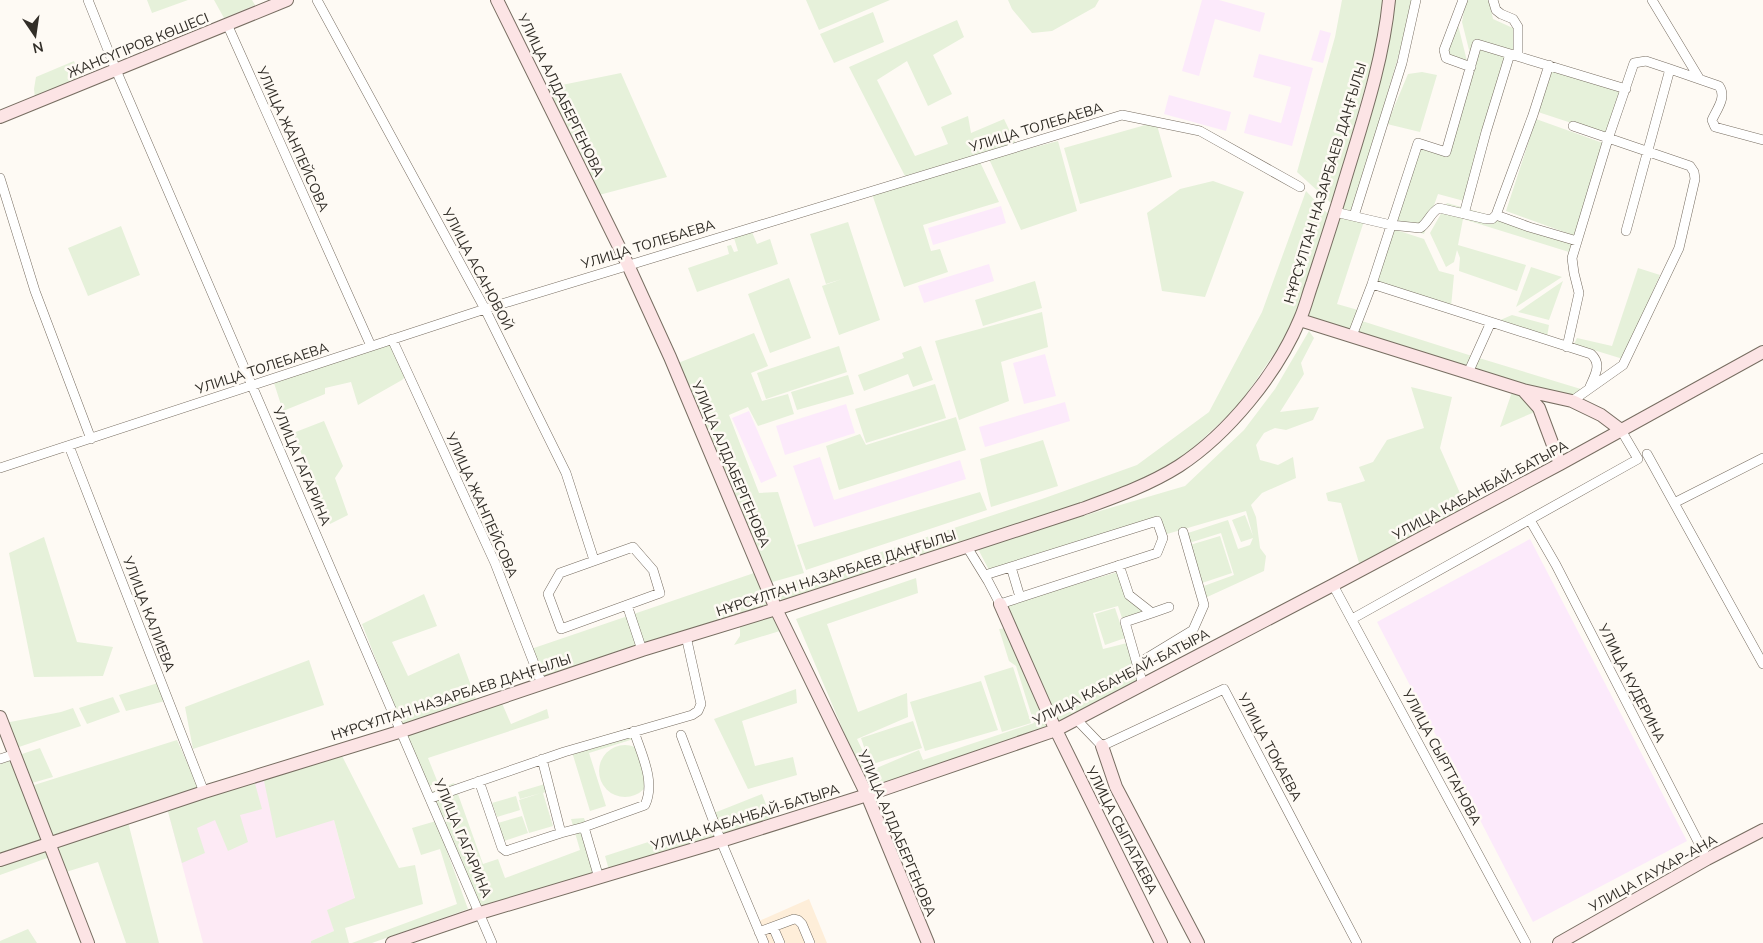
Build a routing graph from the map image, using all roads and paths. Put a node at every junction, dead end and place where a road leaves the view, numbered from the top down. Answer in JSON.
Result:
{"nodes":[{"id":1,"x":88,"y":0,"type":"edge"},
{"id":2,"x":287,"y":0,"type":"edge"},
{"id":3,"x":317,"y":0,"type":"edge"},
{"id":4,"x":497,"y":0,"type":"edge"},
{"id":5,"x":1389,"y":0,"type":"edge"},
{"id":6,"x":1416,"y":0,"type":"edge"},
{"id":7,"x":1463,"y":0,"type":"edge"},
{"id":8,"x":1493,"y":0,"type":"edge"},
{"id":9,"x":1652,"y":0,"type":"edge"},
{"id":10,"x":227,"y":24,"type":"junction"},
{"id":11,"x":1514,"y":55,"type":"junction"},
{"id":12,"x":1549,"y":65,"type":"junction"},
{"id":13,"x":1471,"y":67,"type":"junction"},
{"id":14,"x":1670,"y":69,"type":"junction"},
{"id":15,"x":116,"y":70,"type":"junction"},
{"id":16,"x":1699,"y":78,"type":"junction"},
{"id":17,"x":1626,"y":89,"type":"junction"},
{"id":18,"x":0,"y":117,"type":"edge"},
{"id":19,"x":1573,"y":126,"type":"dead end"},
{"id":20,"x":1608,"y":139,"type":"junction"},
{"id":21,"x":1763,"y":140,"type":"edge"},
{"id":22,"x":1648,"y":152,"type":"junction"},
{"id":23,"x":0,"y":178,"type":"edge"},
{"id":24,"x":1300,"y":188,"type":"dead end"},
{"id":25,"x":1335,"y":212,"type":"junction"},
{"id":26,"x":1464,"y":214,"type":"junction"},
{"id":27,"x":1496,"y":215,"type":"junction"},
{"id":28,"x":1354,"y":216,"type":"junction"},
{"id":29,"x":1391,"y":225,"type":"junction"},
{"id":30,"x":1626,"y":231,"type":"dead end"},
{"id":31,"x":1577,"y":241,"type":"junction"},
{"id":32,"x":628,"y":265,"type":"junction"},
{"id":33,"x":1372,"y":284,"type":"junction"},
{"id":34,"x":485,"y":309,"type":"junction"},
{"id":35,"x":1300,"y":320,"type":"junction"},
{"id":36,"x":1491,"y":322,"type":"junction"},
{"id":37,"x":1352,"y":336,"type":"junction"},
{"id":38,"x":392,"y":339,"type":"junction"},
{"id":39,"x":371,"y":346,"type":"junction"},
{"id":40,"x":1568,"y":347,"type":"junction"},
{"id":41,"x":1763,"y":352,"type":"edge"},
{"id":42,"x":1468,"y":372,"type":"junction"},
{"id":43,"x":252,"y":386,"type":"junction"},
{"id":44,"x":1523,"y":390,"type":"junction"},
{"id":45,"x":1589,"y":390,"type":"junction"},
{"id":46,"x":1572,"y":400,"type":"junction"},
{"id":47,"x":1622,"y":430,"type":"junction"},
{"id":48,"x":91,"y":439,"type":"junction"},
{"id":49,"x":69,"y":446,"type":"junction"},
{"id":50,"x":1647,"y":454,"type":"dead end"},
{"id":51,"x":1763,"y":458,"type":"edge"},
{"id":52,"x":1560,"y":464,"type":"junction"},
{"id":53,"x":0,"y":468,"type":"edge"},
{"id":54,"x":1674,"y":503,"type":"junction"},
{"id":55,"x":1530,"y":520,"type":"junction"},
{"id":56,"x":1183,"y":532,"type":"dead end"},
{"id":57,"x":967,"y":547,"type":"junction"},
{"id":58,"x":594,"y":560,"type":"junction"},
{"id":59,"x":1119,"y":565,"type":"junction"},
{"id":60,"x":1011,"y":567,"type":"junction"},
{"id":61,"x":985,"y":575,"type":"junction"},
{"id":62,"x":1333,"y":586,"type":"junction"},
{"id":63,"x":1020,"y":597,"type":"junction"},
{"id":64,"x":1000,"y":604,"type":"junction"},
{"id":65,"x":627,"y":605,"type":"junction"},
{"id":66,"x":1169,"y":607,"type":"dead end"},
{"id":67,"x":776,"y":609,"type":"junction"},
{"id":68,"x":1152,"y":613,"type":"junction"},
{"id":69,"x":1352,"y":619,"type":"junction"},
{"id":70,"x":686,"y":636,"type":"junction"},
{"id":71,"x":642,"y":650,"type":"junction"},
{"id":72,"x":1137,"y":664,"type":"junction"},
{"id":73,"x":1763,"y":664,"type":"edge"},
{"id":74,"x":542,"y":684,"type":"junction"},
{"id":75,"x":1143,"y":685,"type":"junction"},
{"id":76,"x":0,"y":717,"type":"edge"},
{"id":77,"x":1077,"y":720,"type":"junction"},
{"id":78,"x":402,"y":730,"type":"junction"},
{"id":79,"x":1056,"y":730,"type":"junction"},
{"id":80,"x":634,"y":731,"type":"junction"},
{"id":81,"x":682,"y":735,"type":"dead end"},
{"id":82,"x":1102,"y":746,"type":"junction"},
{"id":83,"x":14,"y":754,"type":"junction"},
{"id":84,"x":0,"y":759,"type":"edge"},
{"id":85,"x":542,"y":759,"type":"junction"},
{"id":86,"x":479,"y":782,"type":"junction"},
{"id":87,"x":204,"y":792,"type":"junction"},
{"id":88,"x":866,"y":795,"type":"junction"},
{"id":89,"x":431,"y":798,"type":"junction"},
{"id":90,"x":584,"y":827,"type":"junction"},
{"id":91,"x":1763,"y":830,"type":"edge"},
{"id":92,"x":561,"y":833,"type":"junction"},
{"id":93,"x":721,"y":841,"type":"junction"},
{"id":94,"x":49,"y":843,"type":"junction"},
{"id":95,"x":1707,"y":859,"type":"junction"},
{"id":96,"x":0,"y":860,"type":"edge"},
{"id":97,"x":599,"y":878,"type":"junction"},
{"id":98,"x":480,"y":913,"type":"junction"},
{"id":99,"x":773,"y":927,"type":"junction"},
{"id":100,"x":759,"y":932,"type":"junction"},
{"id":101,"x":88,"y":943,"type":"edge"},
{"id":102,"x":392,"y":943,"type":"edge"},
{"id":103,"x":492,"y":943,"type":"edge"},
{"id":104,"x":764,"y":943,"type":"edge"},
{"id":105,"x":780,"y":943,"type":"edge"},
{"id":106,"x":810,"y":943,"type":"edge"},
{"id":107,"x":928,"y":943,"type":"edge"},
{"id":108,"x":1161,"y":943,"type":"edge"},
{"id":109,"x":1198,"y":943,"type":"edge"},
{"id":110,"x":1357,"y":943,"type":"edge"},
{"id":111,"x":1526,"y":943,"type":"edge"},
{"id":112,"x":1559,"y":943,"type":"edge"}],
"edges":[{"from":1,"to":15,"type":"street","name":"УЛИЦА ГАГАРИНА"},
{"from":2,"to":10,"type":"main road","name":"ЖАНСҮГІРОВ КӨШЕСІ"},
{"from":3,"to":34,"type":"street","name":"УЛИЦА АСАНОВОЙ"},
{"from":4,"to":32,"type":"main road","name":"УЛИЦА АЛДАБЕРГЕНОВА"},
{"from":5,"to":25,"type":"main road","name":"НҰРСҰЛТАН НАЗАРБАЕВ ДАҢҒЫЛЫ"},
{"from":6,"to":28,"type":"street"},
{"from":7,"to":13,"type":"street"},
{"from":8,"to":11,"type":"street"},
{"from":9,"to":16,"type":"street"},
{"from":10,"to":15,"type":"main road","name":"ЖАНСҮГІРОВ КӨШЕСІ"},
{"from":10,"to":39,"type":"street","name":"УЛИЦА ЖАНПЕЙСОВА"},
{"from":11,"to":12,"type":"street"},
{"from":11,"to":13,"type":"street"},
{"from":11,"to":26,"type":"street"},
{"from":12,"to":17,"type":"street"},
{"from":12,"to":27,"type":"street"},
{"from":13,"to":29,"type":"street"},
{"from":14,"to":16,"type":"street"},
{"from":14,"to":17,"type":"street"},
{"from":14,"to":22,"type":"street"},
{"from":15,"to":18,"type":"main road","name":"ЖАНСҮГІРОВ КӨШЕСІ"},
{"from":15,"to":43,"type":"street","name":"УЛИЦА ГАГАРИНА"},
{"from":16,"to":21,"type":"street"},
{"from":17,"to":20,"type":"street"},
{"from":19,"to":20,"type":"street"},
{"from":20,"to":22,"type":"street"},
{"from":20,"to":31,"type":"street"},
{"from":22,"to":30,"type":"street"},
{"from":22,"to":45,"type":"street"},
{"from":23,"to":48,"type":"street"},
{"from":24,"to":32,"type":"street","name":"УЛИЦА ТОЛЕБАЕВА"},
{"from":25,"to":28,"type":"street"},
{"from":25,"to":35,"type":"main road","name":"НҰРСҰЛТАН НАЗАРБАЕВ ДАҢҒЫЛЫ"},
{"from":26,"to":27,"type":"street"},
{"from":26,"to":29,"type":"street"},
{"from":27,"to":31,"type":"street"},
{"from":28,"to":29,"type":"street"},
{"from":29,"to":33,"type":"street"},
{"from":31,"to":40,"type":"street"},
{"from":32,"to":34,"type":"street","name":"УЛИЦА ТОЛЕБАЕВА"},
{"from":32,"to":67,"type":"main road","name":"УЛИЦА АЛДАБЕРГЕНОВА"},
{"from":33,"to":36,"type":"street"},
{"from":33,"to":37,"type":"street"},
{"from":34,"to":38,"type":"street","name":"УЛИЦА ТОЛЕБАЕВА"},
{"from":34,"to":58,"type":"street","name":"УЛИЦА АСАНОВОЙ"},
{"from":35,"to":37,"type":"main road"},
{"from":35,"to":57,"type":"main road","name":"НҰРСҰЛТАН НАЗАРБАЕВ ДАҢҒЫЛЫ"},
{"from":36,"to":40,"type":"street"},
{"from":36,"to":42,"type":"street"},
{"from":37,"to":42,"type":"main road"},
{"from":38,"to":39,"type":"street","name":"УЛИЦА ТОЛЕБАЕВА"},
{"from":38,"to":74,"type":"street","name":"УЛИЦА ЖАНПЕЙСОВА"},
{"from":39,"to":43,"type":"street","name":"УЛИЦА ТОЛЕБАЕВА"},
{"from":40,"to":45,"type":"street"},
{"from":41,"to":47,"type":"main road","name":"УЛИЦА КАБАНБАЙ-БАТЫРА"},
{"from":42,"to":44,"type":"main road"},
{"from":43,"to":48,"type":"street","name":"УЛИЦА ТОЛЕБАЕВА"},
{"from":43,"to":78,"type":"street","name":"УЛИЦА ГАГАРИНА"},
{"from":44,"to":46,"type":"main road"},
{"from":44,"to":52,"type":"main road"},
{"from":45,"to":46,"type":"street"},
{"from":46,"to":47,"type":"main road"},
{"from":47,"to":52,"type":"main road","name":"УЛИЦА КАБАНБАЙ-БАТЫРА"},
{"from":47,"to":55,"type":"street"},
{"from":48,"to":49,"type":"street","name":"УЛИЦА ТОЛЕБАЕВА"},
{"from":49,"to":53,"type":"street","name":"УЛИЦА ТОЛЕБАЕВА"},
{"from":49,"to":87,"type":"street","name":"УЛИЦА КАЛИЕВА"},
{"from":50,"to":54,"type":"street"},
{"from":51,"to":54,"type":"street"},
{"from":52,"to":62,"type":"main road","name":"УЛИЦА КАБАНБАЙ-БАТЫРА"},
{"from":54,"to":73,"type":"street"},
{"from":55,"to":69,"type":"street"},
{"from":55,"to":95,"type":"street","name":"УЛИЦА КУДЕРИНА"},
{"from":56,"to":72,"type":"street"},
{"from":57,"to":61,"type":"street"},
{"from":57,"to":67,"type":"main road","name":"НҰРСҰЛТАН НАЗАРБАЕВ ДАҢҒЫЛЫ"},
{"from":58,"to":65,"type":"street"},
{"from":58,"to":65,"type":"street"},
{"from":59,"to":60,"type":"street"},
{"from":59,"to":63,"type":"street"},
{"from":59,"to":68,"type":"street"},
{"from":60,"to":61,"type":"street"},
{"from":60,"to":63,"type":"street"},
{"from":61,"to":64,"type":"street"},
{"from":62,"to":69,"type":"street","name":"УЛИЦА СЫРТТАНОВА"},
{"from":62,"to":75,"type":"main road","name":"УЛИЦА КАБАНБАЙ-БАТЫРА"},
{"from":63,"to":64,"type":"street"},
{"from":64,"to":79,"type":"main road","name":"УЛИЦА СЫПАТАЕВА"},
{"from":65,"to":71,"type":"street"},
{"from":66,"to":68,"type":"street"},
{"from":67,"to":70,"type":"main road","name":"НҰРСҰЛТАН НАЗАРБАЕВ ДАҢҒЫЛЫ"},
{"from":67,"to":88,"type":"main road","name":"УЛИЦА АЛДАБЕРГЕНОВА"},
{"from":68,"to":72,"type":"street"},
{"from":69,"to":111,"type":"street","name":"УЛИЦА СЫРТТАНОВА"},
{"from":70,"to":71,"type":"main road","name":"НҰРСҰЛТАН НАЗАРБАЕВ ДАҢҒЫЛЫ"},
{"from":70,"to":80,"type":"street"},
{"from":71,"to":74,"type":"main road","name":"НҰРСҰЛТАН НАЗАРБАЕВ ДАҢҒЫЛЫ"},
{"from":72,"to":75,"type":"street"},
{"from":74,"to":78,"type":"main road","name":"НҰРСҰЛТАН НАЗАРБАЕВ ДАҢҒЫЛЫ"},
{"from":75,"to":77,"type":"main road","name":"УЛИЦА КАБАНБАЙ-БАТЫРА"},
{"from":76,"to":83,"type":"main road"},
{"from":77,"to":79,"type":"main road","name":"УЛИЦА КАБАНБАЙ-БАТЫРА"},
{"from":77,"to":82,"type":"street"},
{"from":78,"to":87,"type":"main road","name":"НҰРСҰЛТАН НАЗАРБАЕВ ДАҢҒЫЛЫ"},
{"from":78,"to":89,"type":"street","name":"УЛИЦА ГАГАРИНА"},
{"from":79,"to":88,"type":"main road","name":"УЛИЦА КАБАНБАЙ-БАТЫРА"},
{"from":79,"to":108,"type":"main road","name":"УЛИЦА СЫПАТАЕВА"},
{"from":80,"to":85,"type":"street"},
{"from":80,"to":90,"type":"street"},
{"from":81,"to":93,"type":"street"},
{"from":82,"to":109,"type":"main road"},
{"from":82,"to":110,"type":"street","name":"УЛИЦА ТОКАЕВА"},
{"from":83,"to":84,"type":"street"},
{"from":83,"to":94,"type":"main road"},
{"from":85,"to":86,"type":"street"},
{"from":85,"to":92,"type":"street"},
{"from":86,"to":89,"type":"street"},
{"from":86,"to":92,"type":"street"},
{"from":87,"to":94,"type":"main road","name":"НҰРСҰЛТАН НАЗАРБАЕВ ДАҢҒЫЛЫ"},
{"from":88,"to":93,"type":"main road","name":"УЛИЦА КАБАНБАЙ-БАТЫРА"},
{"from":88,"to":107,"type":"main road","name":"УЛИЦА АЛДАБЕРГЕНОВА"},
{"from":89,"to":98,"type":"street","name":"УЛИЦА ГАГАРИНА"},
{"from":90,"to":92,"type":"street"},
{"from":90,"to":97,"type":"street"},
{"from":91,"to":95,"type":"main road","name":"УЛИЦА ГАУХАР-АНА"},
{"from":93,"to":97,"type":"main road","name":"УЛИЦА КАБАНБАЙ-БАТЫРА"},
{"from":93,"to":100,"type":"street"},
{"from":94,"to":96,"type":"main road","name":"НҰРСҰЛТАН НАЗАРБАЕВ ДАҢҒЫЛЫ"},
{"from":94,"to":101,"type":"main road"},
{"from":95,"to":112,"type":"main road","name":"УЛИЦА ГАУХАР-АНА"},
{"from":97,"to":98,"type":"main road","name":"УЛИЦА КАБАНБАЙ-БАТЫРА"},
{"from":98,"to":102,"type":"main road","name":"УЛИЦА КАБАНБАЙ-БАТЫРА"},
{"from":98,"to":103,"type":"street","name":"УЛИЦА ГАГАРИНА"},
{"from":99,"to":100,"type":"street"},
{"from":99,"to":105,"type":"street"},
{"from":99,"to":106,"type":"street"},
{"from":100,"to":104,"type":"street"}]}
